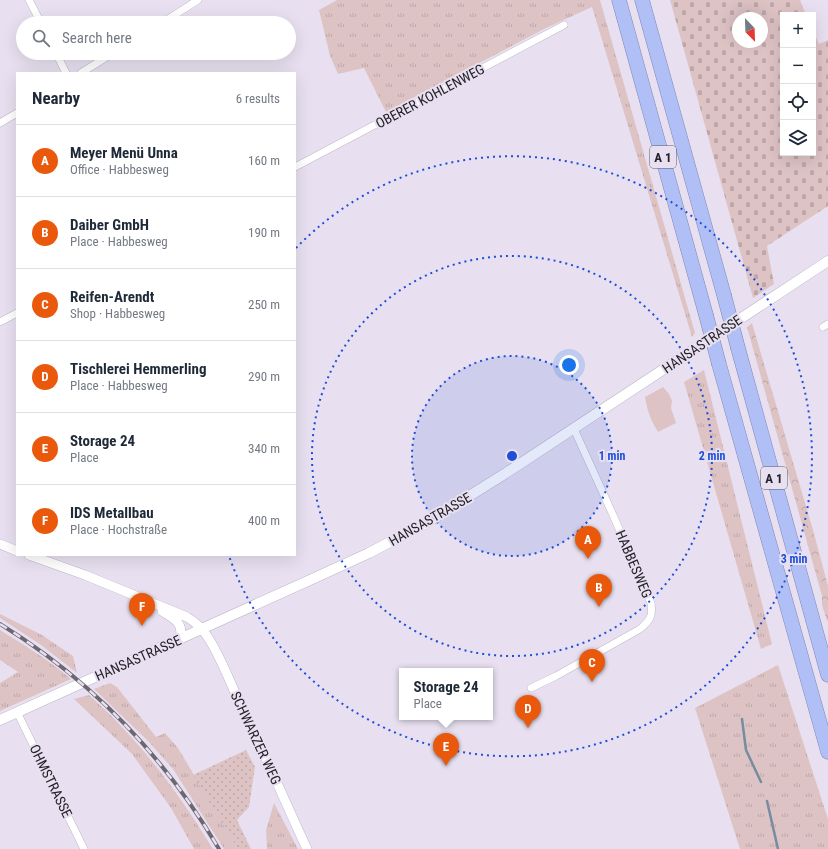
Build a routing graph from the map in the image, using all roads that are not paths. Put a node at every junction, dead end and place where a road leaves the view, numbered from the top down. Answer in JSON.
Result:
{"nodes":[{"id":1,"x":29,"y":0,"type":"edge"},
{"id":2,"x":198,"y":0,"type":"edge"},
{"id":3,"x":620,"y":0,"type":"edge"},
{"id":4,"x":642,"y":0,"type":"edge"},
{"id":5,"x":37,"y":16,"type":"edge"},
{"id":6,"x":173,"y":16,"type":"edge"},
{"id":7,"x":564,"y":25,"type":"dead end"},
{"id":8,"x":60,"y":60,"type":"edge"},
{"id":9,"x":102,"y":60,"type":"edge"},
{"id":10,"x":66,"y":72,"type":"edge"},
{"id":11,"x":83,"y":72,"type":"edge"},
{"id":12,"x":16,"y":114,"type":"edge"},
{"id":13,"x":0,"y":124,"type":"edge"},
{"id":14,"x":296,"y":166,"type":"edge"},
{"id":15,"x":828,"y":261,"type":"edge"},
{"id":16,"x":16,"y":314,"type":"edge"},
{"id":17,"x":0,"y":322,"type":"edge"},
{"id":18,"x":574,"y":429,"type":"junction"},
{"id":19,"x":0,"y":544,"type":"edge"},
{"id":20,"x":16,"y":551,"type":"edge"},
{"id":21,"x":32,"y":556,"type":"edge"},
{"id":22,"x":150,"y":601,"type":"junction"},
{"id":23,"x":202,"y":629,"type":"junction"},
{"id":24,"x":180,"y":639,"type":"junction"},
{"id":25,"x":827,"y":673,"type":"edge"},
{"id":26,"x":531,"y":688,"type":"dead end"},
{"id":27,"x":17,"y":712,"type":"junction"},
{"id":28,"x":0,"y":720,"type":"edge"},
{"id":29,"x":828,"y":752,"type":"edge"},
{"id":30,"x":84,"y":849,"type":"edge"},
{"id":31,"x":307,"y":849,"type":"edge"}],
"edges":[{"from":1,"to":5,"type":"street"},
{"from":2,"to":6,"type":"street"},
{"from":3,"to":29,"type":"highway","number":"A 1","bridge":true},
{"from":4,"to":25,"type":"highway","number":"A 1","bridge":true},
{"from":7,"to":14,"type":"street","name":"OBERER KOHLENWEG"},
{"from":8,"to":10,"type":"street"},
{"from":9,"to":11,"type":"street"},
{"from":12,"to":13,"type":"street"},
{"from":15,"to":18,"type":"main road","name":"HANSASTRASSE"},
{"from":16,"to":17,"type":"street"},
{"from":18,"to":23,"type":"main road","name":"HANSASTRASSE"},
{"from":18,"to":26,"type":"street","name":"HABBESWEG"},
{"from":19,"to":20,"type":"street"},
{"from":21,"to":22,"type":"street"},
{"from":22,"to":23,"type":"street","name":"SCHWARZER WEG"},
{"from":22,"to":24,"type":"street"},
{"from":23,"to":24,"type":"main road","name":"HANSASTRASSE"},
{"from":23,"to":31,"type":"street","name":"SCHWARZER WEG"},
{"from":24,"to":27,"type":"main road","name":"HANSASTRASSE"},
{"from":27,"to":28,"type":"main road","name":"HANSASTRASSE"},
{"from":27,"to":30,"type":"street","name":"OHMSTRASSE"}]}
